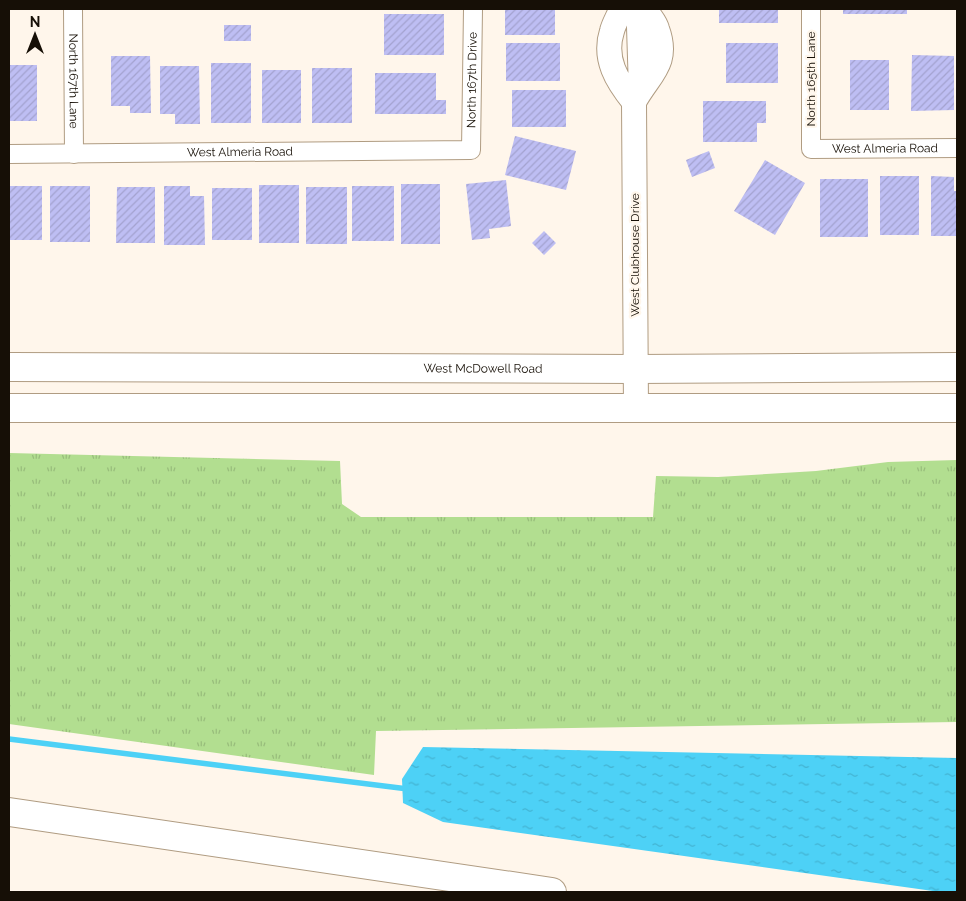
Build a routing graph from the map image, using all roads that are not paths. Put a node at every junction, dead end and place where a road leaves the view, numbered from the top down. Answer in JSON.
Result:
{"nodes":[{"id":1,"x":73,"y":9,"type":"edge"},
{"id":2,"x":473,"y":9,"type":"edge"},
{"id":3,"x":811,"y":9,"type":"edge"},
{"id":4,"x":621,"y":10,"type":"edge"},
{"id":5,"x":646,"y":10,"type":"edge"},
{"id":6,"x":637,"y":95,"type":"junction"},
{"id":7,"x":957,"y":148,"type":"edge"},
{"id":8,"x":811,"y":149,"type":"joint"},
{"id":9,"x":471,"y":150,"type":"joint"},
{"id":10,"x":9,"y":154,"type":"edge"},
{"id":11,"x":74,"y":154,"type":"junction"},
{"id":12,"x":9,"y":367,"type":"edge"},
{"id":13,"x":957,"y":367,"type":"edge"},
{"id":14,"x":636,"y":369,"type":"junction"},
{"id":15,"x":9,"y":408,"type":"edge"},
{"id":16,"x":957,"y":408,"type":"edge"},
{"id":17,"x":636,"y":409,"type":"junction"},
{"id":18,"x":9,"y":812,"type":"edge"},
{"id":19,"x":552,"y":892,"type":"edge"}],
"edges":[{"from":1,"to":11,"type":"street","name":"North 167th Lane"},
{"from":2,"to":9,"type":"street","name":"North 167th Drive"},
{"from":3,"to":8,"type":"street","name":"North 165th Lane"},
{"from":4,"to":5,"type":"street"},
{"from":4,"to":6,"type":"street"},
{"from":5,"to":6,"type":"street","name":"West Clubhouse Drive"},
{"from":6,"to":14,"type":"street","name":"West Clubhouse Drive"},
{"from":7,"to":8,"type":"street","name":"West Almeria Road"},
{"from":9,"to":11,"type":"street","name":"West Almeria Road"},
{"from":10,"to":11,"type":"street","name":"West Almeria Road"},
{"from":12,"to":14,"type":"main road","name":"West McDowell Road"},
{"from":13,"to":14,"type":"main road","name":"West McDowell Road"},
{"from":14,"to":17,"type":"street","name":"West Clubhouse Drive"},
{"from":15,"to":17,"type":"main road"},
{"from":16,"to":17,"type":"main road"},
{"from":18,"to":19,"type":"main road"}]}
